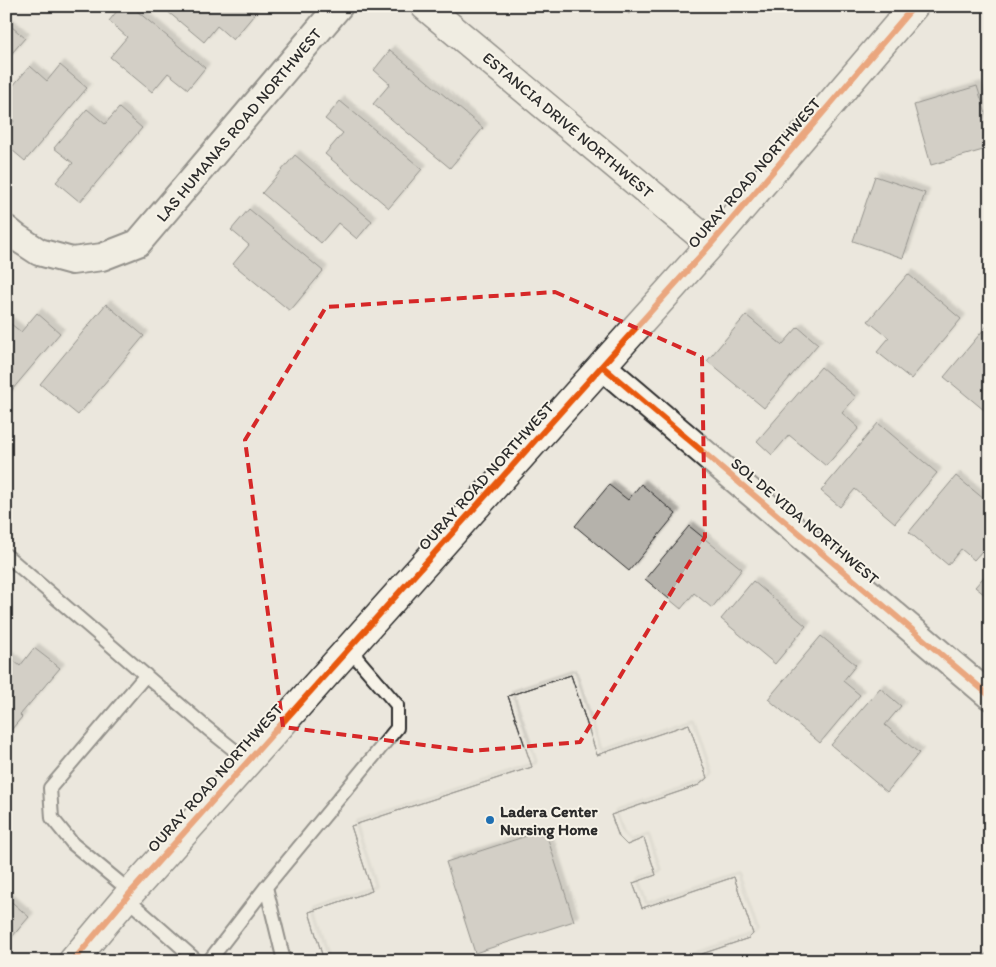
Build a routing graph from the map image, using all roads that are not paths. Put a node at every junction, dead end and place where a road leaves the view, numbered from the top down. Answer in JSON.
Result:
{"nodes":[{"id":1,"x":339,"y":6,"type":"edge"},
{"id":2,"x":425,"y":6,"type":"edge"},
{"id":3,"x":914,"y":6,"type":"edge"},
{"id":4,"x":6,"y":229,"type":"edge"},
{"id":5,"x":711,"y":244,"type":"junction"},
{"id":6,"x":602,"y":366,"type":"junction"},
{"id":7,"x":6,"y":555,"type":"edge"},
{"id":8,"x":349,"y":649,"type":"junction"},
{"id":9,"x":146,"y":675,"type":"junction"},
{"id":10,"x":990,"y":696,"type":"edge"},
{"id":11,"x":248,"y":761,"type":"junction"},
{"id":12,"x":266,"y":887,"type":"junction"},
{"id":13,"x":129,"y":895,"type":"junction"},
{"id":14,"x":73,"y":961,"type":"edge"},
{"id":15,"x":197,"y":961,"type":"edge"},
{"id":16,"x":209,"y":961,"type":"edge"},
{"id":17,"x":284,"y":961,"type":"edge"}],
"edges":[{"from":1,"to":4,"type":"street","name":"LAS HUMANAS ROAD NORTHWEST"},
{"from":2,"to":5,"type":"main road","name":"ESTANCIA DRIVE NORTHWEST"},
{"from":3,"to":5,"type":"main road","name":"OURAY ROAD NORTHWEST"},
{"from":5,"to":6,"type":"main road","name":"OURAY ROAD NORTHWEST"},
{"from":6,"to":8,"type":"main road","name":"OURAY ROAD NORTHWEST"},
{"from":6,"to":10,"type":"street","name":"SOL DE VIDA NORTHWEST"},
{"from":7,"to":9,"type":"lane"},
{"from":8,"to":11,"type":"main road","name":"OURAY ROAD NORTHWEST"},
{"from":8,"to":12,"type":"lane"},
{"from":9,"to":11,"type":"lane"},
{"from":9,"to":13,"type":"lane"},
{"from":11,"to":13,"type":"main road","name":"OURAY ROAD NORTHWEST"},
{"from":12,"to":16,"type":"lane"},
{"from":12,"to":17,"type":"lane"},
{"from":13,"to":14,"type":"main road","name":"OURAY ROAD NORTHWEST"},
{"from":13,"to":15,"type":"lane"}]}
